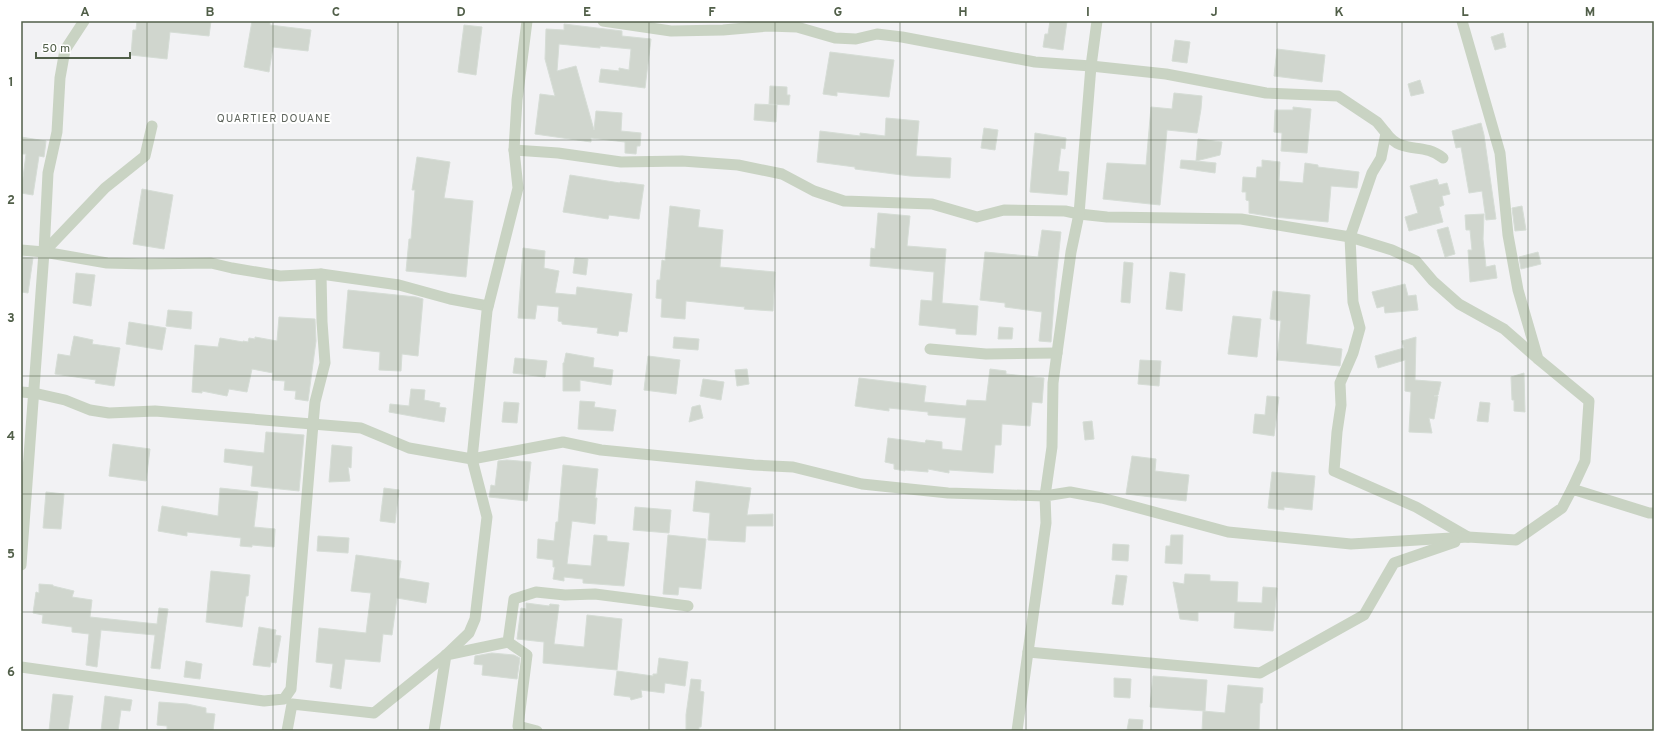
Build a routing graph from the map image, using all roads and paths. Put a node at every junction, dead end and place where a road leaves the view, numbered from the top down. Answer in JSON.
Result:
{"nodes":[{"id":1,"x":84,"y":21,"type":"edge"},
{"id":2,"x":527,"y":21,"type":"edge"},
{"id":3,"x":603,"y":21,"type":"edge"},
{"id":4,"x":1097,"y":21,"type":"edge"},
{"id":5,"x":1462,"y":21,"type":"edge"},
{"id":6,"x":1091,"y":66,"type":"junction"},
{"id":7,"x":152,"y":126,"type":"dead end"},
{"id":8,"x":1386,"y":133,"type":"junction"},
{"id":9,"x":514,"y":150,"type":"junction"},
{"id":10,"x":1443,"y":158,"type":"dead end"},
{"id":11,"x":1079,"y":214,"type":"junction"},
{"id":12,"x":1350,"y":237,"type":"junction"},
{"id":13,"x":21,"y":250,"type":"edge"},
{"id":14,"x":44,"y":252,"type":"junction"},
{"id":15,"x":321,"y":274,"type":"junction"},
{"id":16,"x":488,"y":306,"type":"junction"},
{"id":17,"x":930,"y":350,"type":"dead end"},
{"id":18,"x":1057,"y":354,"type":"junction"},
{"id":19,"x":1538,"y":359,"type":"junction"},
{"id":20,"x":21,"y":392,"type":"edge"},
{"id":21,"x":34,"y":393,"type":"junction"},
{"id":22,"x":313,"y":424,"type":"junction"},
{"id":23,"x":472,"y":459,"type":"junction"},
{"id":24,"x":1572,"y":489,"type":"junction"},
{"id":25,"x":1045,"y":496,"type":"junction"},
{"id":26,"x":1654,"y":513,"type":"edge"},
{"id":27,"x":1468,"y":537,"type":"junction"},
{"id":28,"x":21,"y":565,"type":"edge"},
{"id":29,"x":688,"y":606,"type":"dead end"},
{"id":30,"x":508,"y":642,"type":"junction"},
{"id":31,"x":1028,"y":652,"type":"junction"},
{"id":32,"x":446,"y":655,"type":"junction"},
{"id":33,"x":21,"y":667,"type":"edge"},
{"id":34,"x":287,"y":731,"type":"edge"},
{"id":35,"x":434,"y":731,"type":"edge"},
{"id":36,"x":537,"y":731,"type":"edge"},
{"id":37,"x":1017,"y":731,"type":"edge"}],
"edges":[{"from":1,"to":14,"type":"street"},
{"from":2,"to":9,"type":"street"},
{"from":3,"to":6,"type":"street"},
{"from":4,"to":6,"type":"street"},
{"from":5,"to":19,"type":"street"},
{"from":6,"to":8,"type":"street"},
{"from":6,"to":11,"type":"street"},
{"from":7,"to":14,"type":"street"},
{"from":8,"to":10,"type":"street"},
{"from":8,"to":12,"type":"street"},
{"from":9,"to":11,"type":"street"},
{"from":9,"to":16,"type":"street"},
{"from":11,"to":12,"type":"street"},
{"from":11,"to":18,"type":"street"},
{"from":12,"to":19,"type":"street"},
{"from":12,"to":27,"type":"street"},
{"from":13,"to":14,"type":"street"},
{"from":14,"to":15,"type":"street"},
{"from":14,"to":21,"type":"street"},
{"from":15,"to":16,"type":"street"},
{"from":15,"to":22,"type":"street"},
{"from":16,"to":23,"type":"street"},
{"from":17,"to":18,"type":"street"},
{"from":18,"to":25,"type":"street"},
{"from":19,"to":24,"type":"street"},
{"from":20,"to":21,"type":"street"},
{"from":21,"to":22,"type":"street"},
{"from":21,"to":28,"type":"street"},
{"from":22,"to":23,"type":"street"},
{"from":22,"to":33,"type":"street"},
{"from":23,"to":25,"type":"street"},
{"from":23,"to":32,"type":"street"},
{"from":24,"to":26,"type":"street"},
{"from":24,"to":27,"type":"street"},
{"from":25,"to":27,"type":"street"},
{"from":25,"to":31,"type":"street"},
{"from":27,"to":31,"type":"street"},
{"from":29,"to":30,"type":"street"},
{"from":30,"to":32,"type":"street"},
{"from":30,"to":36,"type":"street"},
{"from":31,"to":37,"type":"street"},
{"from":32,"to":34,"type":"street"},
{"from":32,"to":35,"type":"street"}]}
